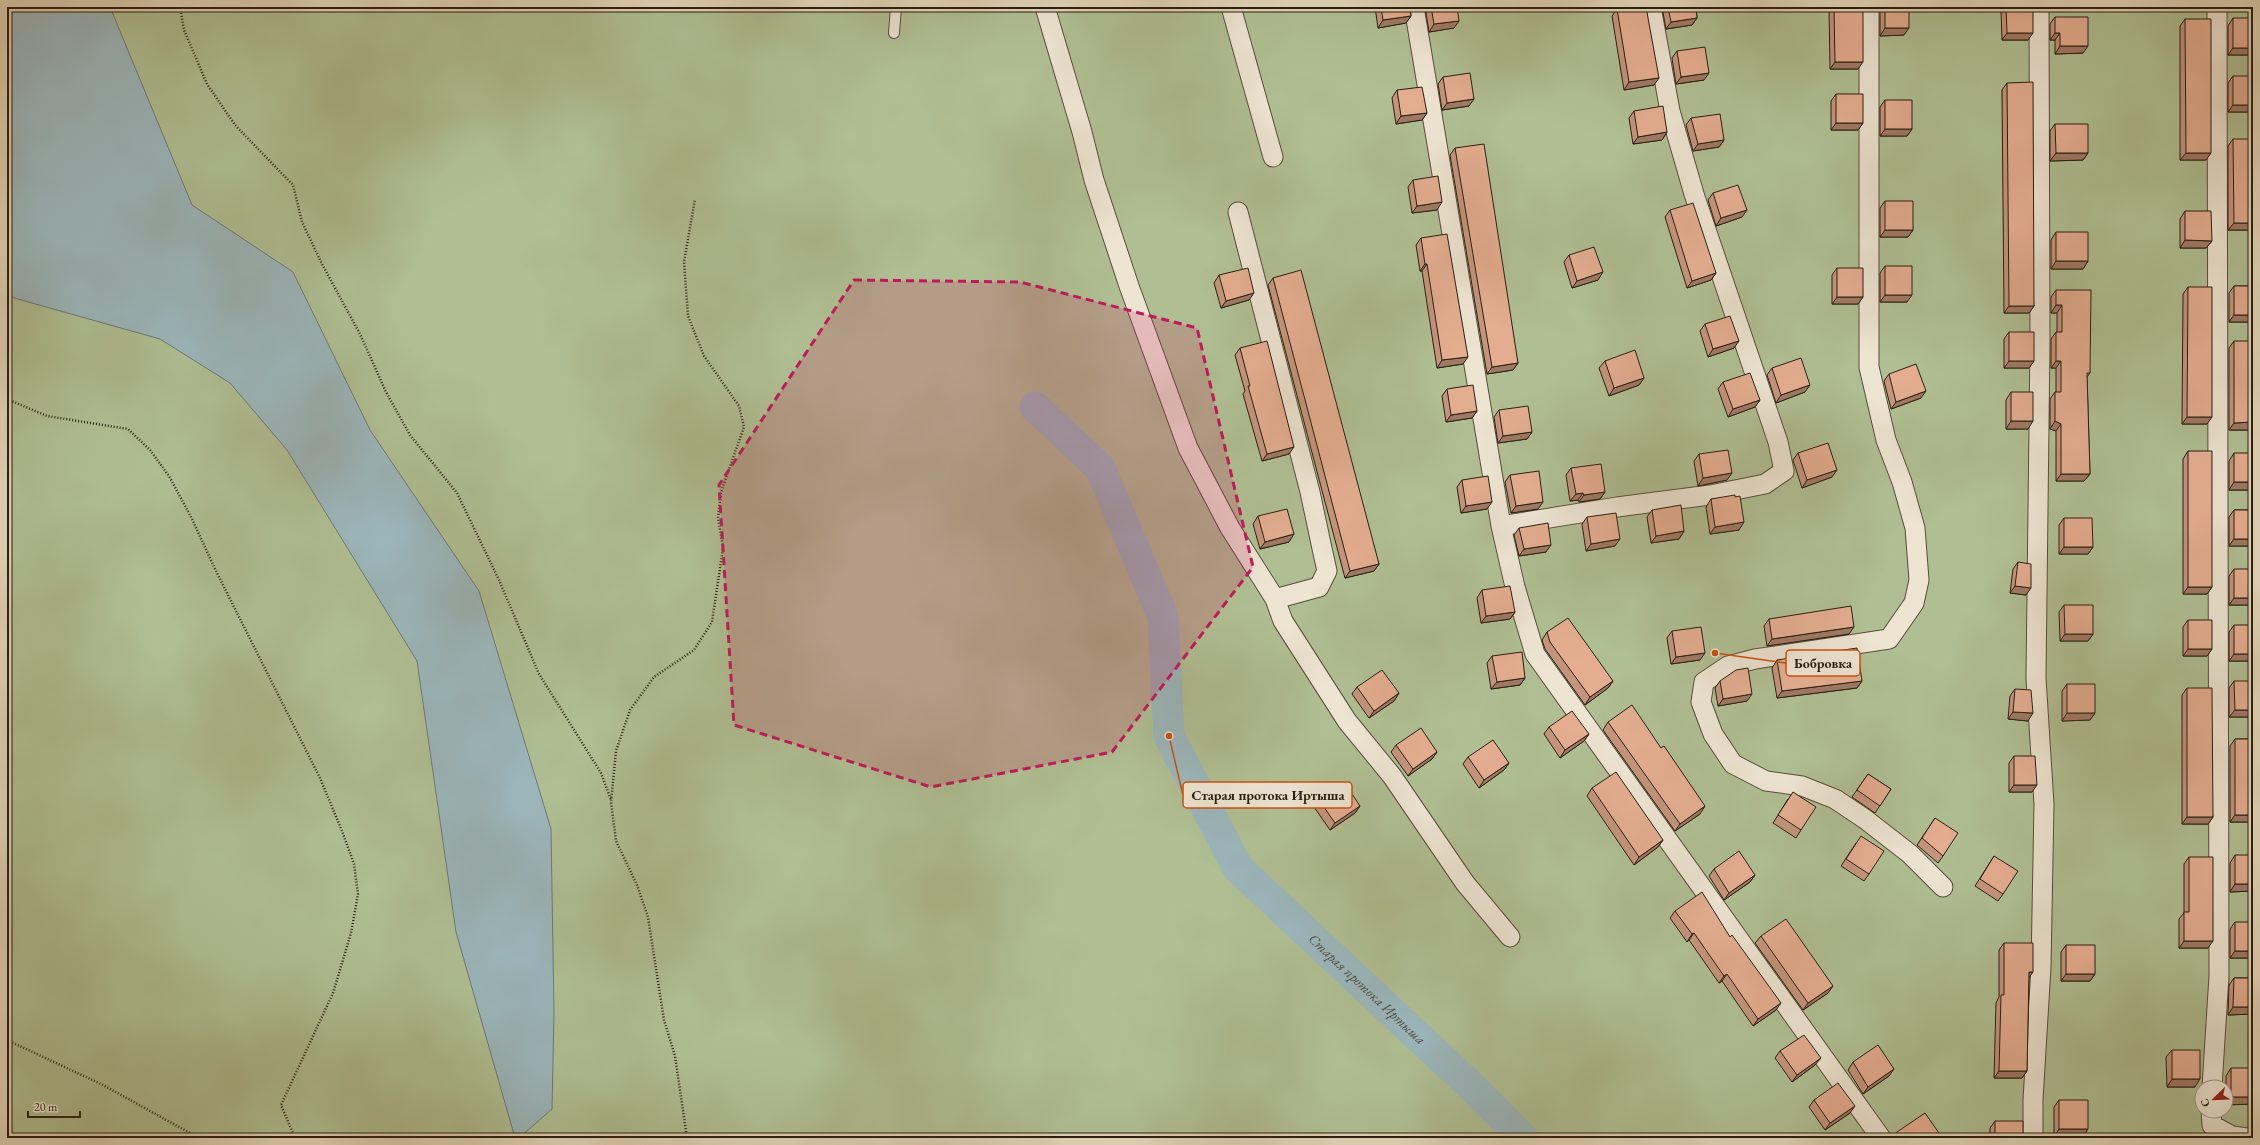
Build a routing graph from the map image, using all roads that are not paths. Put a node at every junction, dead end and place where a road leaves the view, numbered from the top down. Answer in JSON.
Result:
{"nodes":[{"id":1,"x":896,"y":7,"type":"edge"},
{"id":2,"x":1045,"y":7,"type":"edge"},
{"id":3,"x":1230,"y":7,"type":"edge"},
{"id":4,"x":1414,"y":7,"type":"edge"},
{"id":5,"x":1651,"y":7,"type":"edge"},
{"id":6,"x":1868,"y":7,"type":"edge"},
{"id":7,"x":2039,"y":7,"type":"edge"},
{"id":8,"x":2216,"y":7,"type":"edge"},
{"id":9,"x":894,"y":33,"type":"dead end"},
{"id":10,"x":1273,"y":157,"type":"dead end"},
{"id":11,"x":1238,"y":212,"type":"dead end"},
{"id":12,"x":1501,"y":526,"type":"junction"},
{"id":13,"x":1275,"y":599,"type":"junction"},
{"id":14,"x":1943,"y":887,"type":"dead end"},
{"id":15,"x":1510,"y":937,"type":"dead end"},
{"id":16,"x":2213,"y":1079,"type":"edge"},
{"id":17,"x":2212,"y":1119,"type":"edge"},
{"id":18,"x":1881,"y":1138,"type":"edge"},
{"id":19,"x":2033,"y":1138,"type":"edge"},
{"id":20,"x":2247,"y":1138,"type":"edge"}],
"edges":[{"from":1,"to":9,"type":"lane"},
{"from":2,"to":13,"type":"street"},
{"from":3,"to":10,"type":"street"},
{"from":4,"to":12,"type":"street"},
{"from":5,"to":12,"type":"street"},
{"from":6,"to":14,"type":"street"},
{"from":7,"to":19,"type":"street"},
{"from":8,"to":16,"type":"street"},
{"from":11,"to":13,"type":"street"},
{"from":12,"to":18,"type":"street"},
{"from":13,"to":15,"type":"street"},
{"from":17,"to":20,"type":"street"}]}
